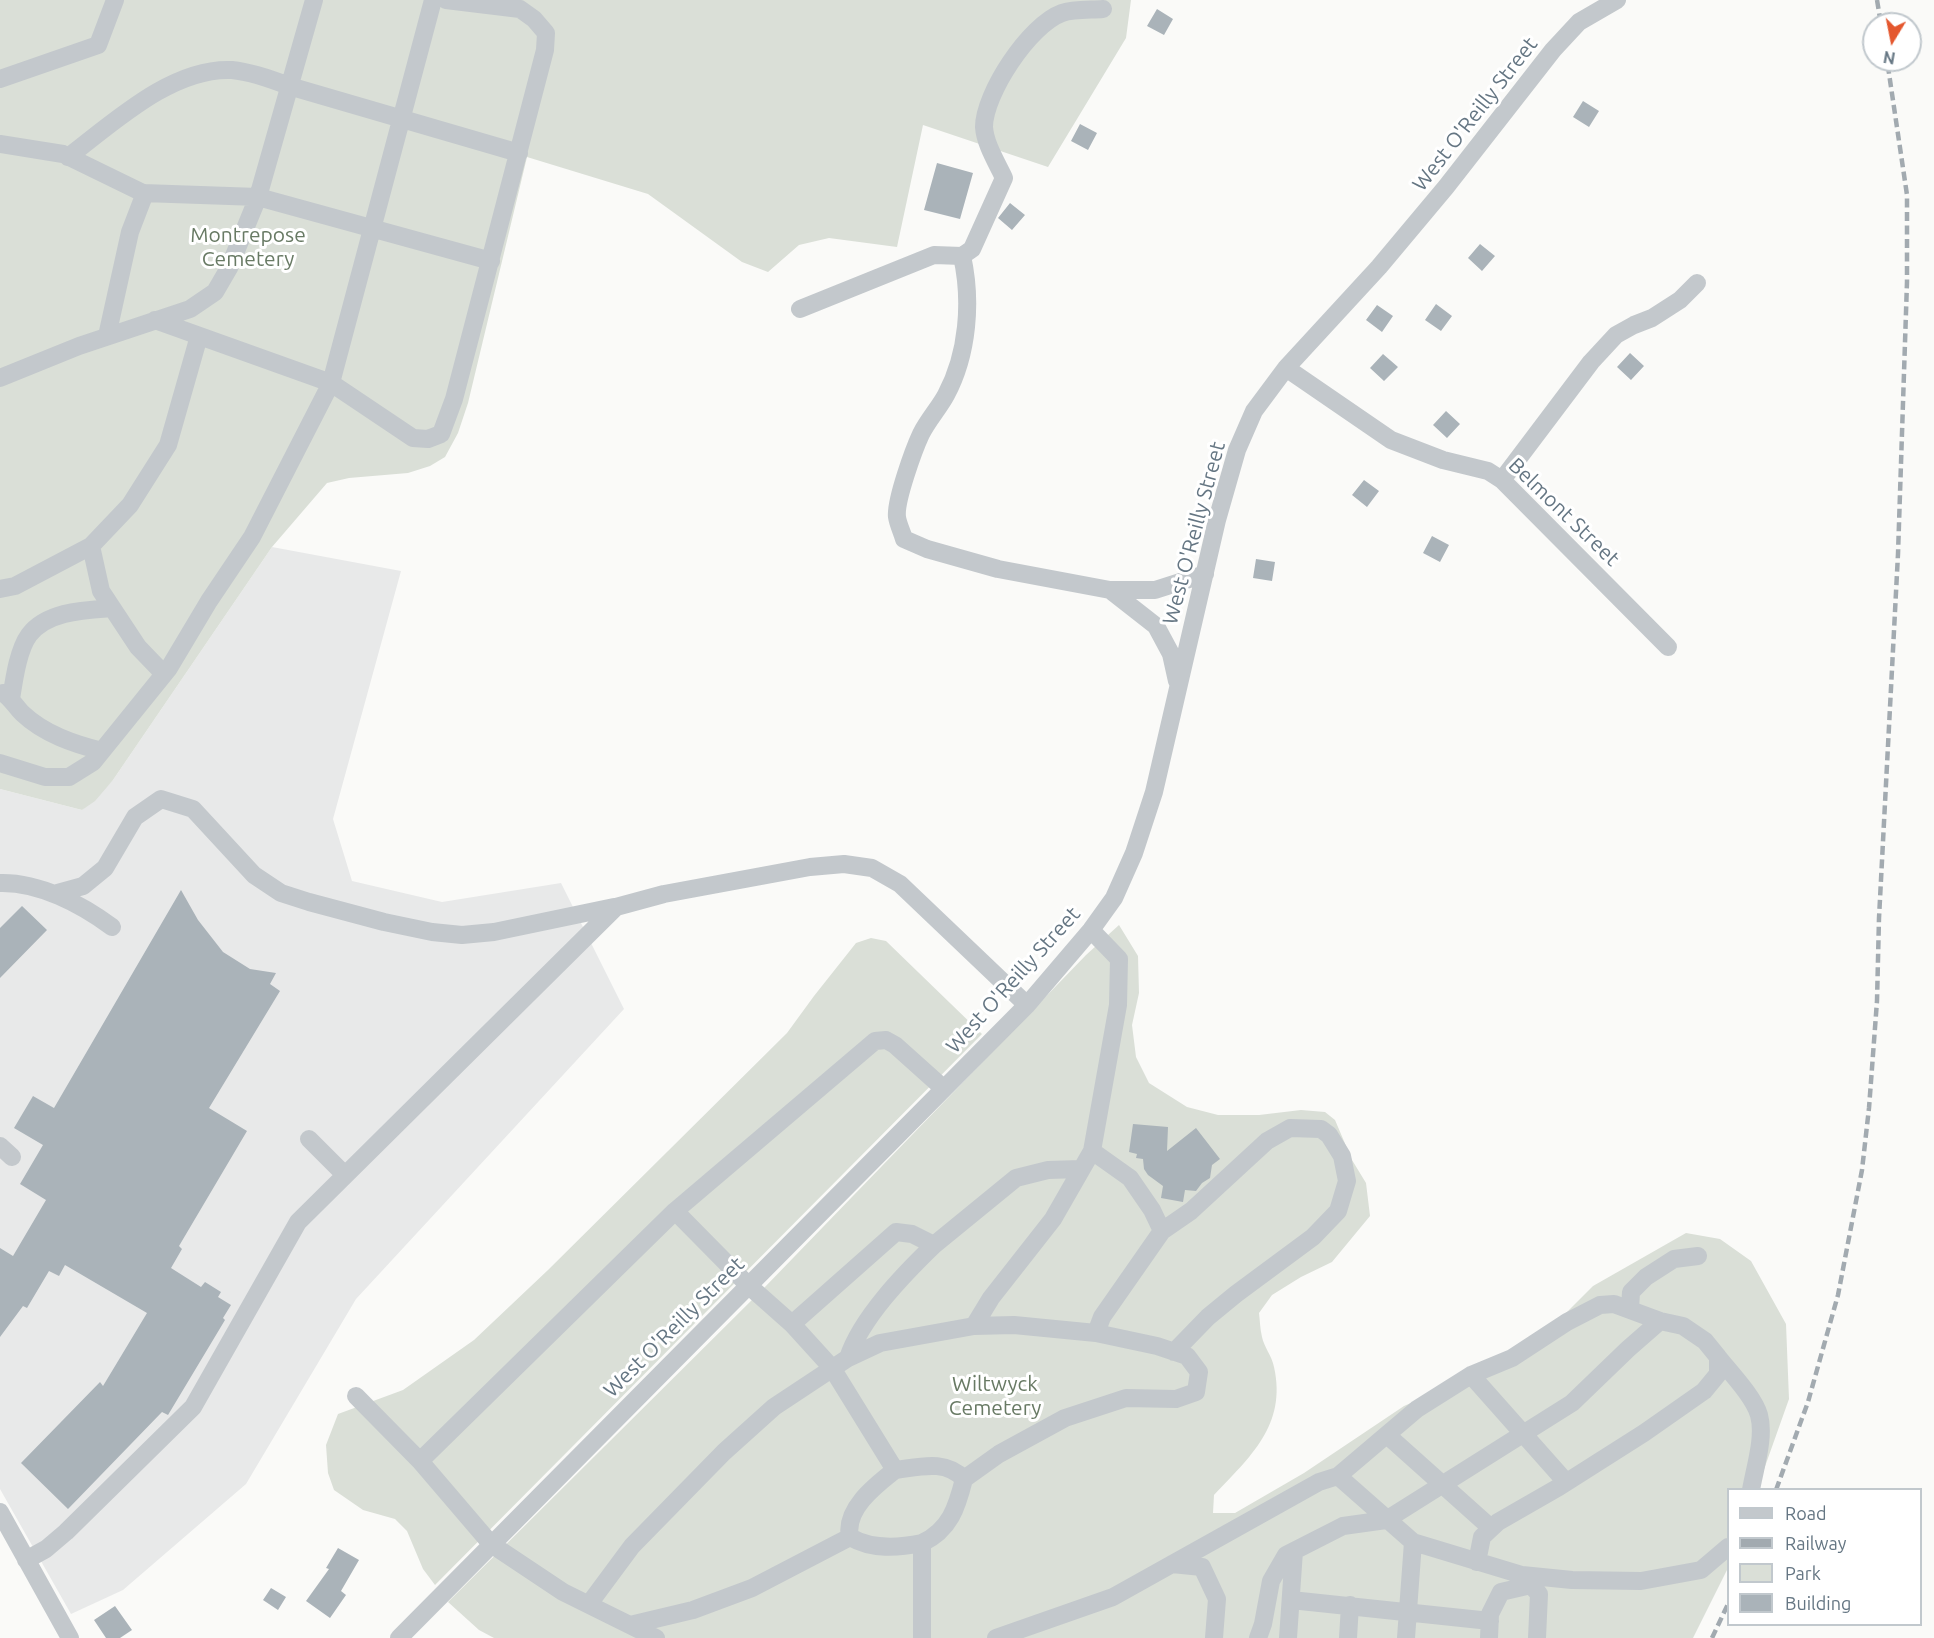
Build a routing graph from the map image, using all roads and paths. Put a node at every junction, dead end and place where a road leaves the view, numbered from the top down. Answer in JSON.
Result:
{"nodes":[{"id":1,"x":115,"y":0,"type":"edge"},
{"id":2,"x":314,"y":0,"type":"edge"},
{"id":3,"x":433,"y":0,"type":"edge"},
{"id":4,"x":446,"y":0,"type":"edge"},
{"id":5,"x":1617,"y":0,"type":"edge"},
{"id":6,"x":1103,"y":9,"type":"dead end"},
{"id":7,"x":0,"y":79,"type":"edge"},
{"id":8,"x":290,"y":86,"type":"junction"},
{"id":9,"x":401,"y":118,"type":"junction"},
{"id":10,"x":0,"y":144,"type":"edge"},
{"id":11,"x":519,"y":153,"type":"junction"},
{"id":12,"x":68,"y":156,"type":"junction"},
{"id":13,"x":145,"y":193,"type":"junction"},
{"id":14,"x":258,"y":197,"type":"junction"},
{"id":15,"x":372,"y":229,"type":"junction"},
{"id":16,"x":962,"y":256,"type":"junction"},
{"id":17,"x":491,"y":261,"type":"junction"},
{"id":18,"x":1698,"y":283,"type":"dead end"},
{"id":19,"x":800,"y":309,"type":"dead end"},
{"id":20,"x":155,"y":320,"type":"junction"},
{"id":21,"x":107,"y":336,"type":"junction"},
{"id":22,"x":199,"y":336,"type":"junction"},
{"id":23,"x":1286,"y":368,"type":"junction"},
{"id":24,"x":0,"y":378,"type":"edge"},
{"id":25,"x":331,"y":383,"type":"junction"},
{"id":26,"x":1502,"y":480,"type":"junction"},
{"id":27,"x":91,"y":546,"type":"junction"},
{"id":28,"x":1205,"y":574,"type":"junction"},
{"id":29,"x":0,"y":589,"type":"edge"},
{"id":30,"x":1110,"y":590,"type":"junction"},
{"id":31,"x":112,"y":608,"type":"junction"},
{"id":32,"x":1668,"y":647,"type":"dead end"},
{"id":33,"x":164,"y":674,"type":"junction"},
{"id":34,"x":1178,"y":689,"type":"junction"},
{"id":35,"x":5,"y":695,"type":"edge"},
{"id":36,"x":102,"y":751,"type":"junction"},
{"id":37,"x":0,"y":763,"type":"edge"},
{"id":38,"x":0,"y":883,"type":"edge"},
{"id":39,"x":54,"y":894,"type":"junction"},
{"id":40,"x":616,"y":907,"type":"junction"},
{"id":41,"x":112,"y":927,"type":"dead end"},
{"id":42,"x":1091,"y":930,"type":"junction"},
{"id":43,"x":1027,"y":1005,"type":"junction"},
{"id":44,"x":943,"y":1088,"type":"junction"},
{"id":45,"x":309,"y":1139,"type":"dead end"},
{"id":46,"x":1092,"y":1151,"type":"junction"},
{"id":47,"x":1081,"y":1169,"type":"junction"},
{"id":48,"x":345,"y":1174,"type":"junction"},
{"id":49,"x":675,"y":1211,"type":"junction"},
{"id":50,"x":1162,"y":1231,"type":"junction"},
{"id":51,"x":934,"y":1245,"type":"junction"},
{"id":52,"x":1698,"y":1256,"type":"dead end"},
{"id":53,"x":748,"y":1285,"type":"junction"},
{"id":54,"x":1630,"y":1309,"type":"junction"},
{"id":55,"x":1660,"y":1321,"type":"junction"},
{"id":56,"x":792,"y":1324,"type":"junction"},
{"id":57,"x":974,"y":1326,"type":"junction"},
{"id":58,"x":1096,"y":1334,"type":"junction"},
{"id":59,"x":1174,"y":1352,"type":"junction"},
{"id":60,"x":1718,"y":1357,"type":"junction"},
{"id":61,"x":848,"y":1358,"type":"junction"},
{"id":62,"x":832,"y":1368,"type":"junction"},
{"id":63,"x":1471,"y":1375,"type":"junction"},
{"id":64,"x":356,"y":1396,"type":"dead end"},
{"id":65,"x":1524,"y":1433,"type":"junction"},
{"id":66,"x":1388,"y":1435,"type":"junction"},
{"id":67,"x":420,"y":1461,"type":"junction"},
{"id":68,"x":895,"y":1470,"type":"junction"},
{"id":69,"x":1338,"y":1476,"type":"junction"},
{"id":70,"x":964,"y":1479,"type":"junction"},
{"id":71,"x":1566,"y":1482,"type":"junction"},
{"id":72,"x":1442,"y":1484,"type":"junction"},
{"id":73,"x":1751,"y":1488,"type":"edge"},
{"id":74,"x":0,"y":1512,"type":"edge"},
{"id":75,"x":1386,"y":1520,"type":"junction"},
{"id":76,"x":1491,"y":1528,"type":"junction"},
{"id":77,"x":850,"y":1537,"type":"junction"},
{"id":78,"x":1413,"y":1542,"type":"junction"},
{"id":79,"x":922,"y":1543,"type":"junction"},
{"id":80,"x":491,"y":1544,"type":"junction"},
{"id":81,"x":1727,"y":1548,"type":"edge"},
{"id":82,"x":1294,"y":1551,"type":"junction"},
{"id":83,"x":26,"y":1560,"type":"junction"},
{"id":84,"x":1477,"y":1562,"type":"junction"},
{"id":85,"x":1172,"y":1564,"type":"junction"},
{"id":86,"x":1527,"y":1580,"type":"junction"},
{"id":87,"x":1291,"y":1600,"type":"junction"},
{"id":88,"x":590,"y":1604,"type":"junction"},
{"id":89,"x":1350,"y":1605,"type":"junction"},
{"id":90,"x":1408,"y":1612,"type":"junction"},
{"id":91,"x":630,"y":1625,"type":"junction"},
{"id":92,"x":1490,"y":1629,"type":"edge"},
{"id":93,"x":70,"y":1638,"type":"edge"},
{"id":94,"x":399,"y":1638,"type":"edge"},
{"id":95,"x":656,"y":1638,"type":"edge"},
{"id":96,"x":922,"y":1638,"type":"edge"},
{"id":97,"x":996,"y":1638,"type":"edge"},
{"id":98,"x":1214,"y":1638,"type":"edge"},
{"id":99,"x":1258,"y":1638,"type":"edge"},
{"id":100,"x":1288,"y":1638,"type":"edge"},
{"id":101,"x":1348,"y":1638,"type":"edge"},
{"id":102,"x":1406,"y":1638,"type":"edge"},
{"id":103,"x":1537,"y":1638,"type":"edge"}],
"edges":[{"from":1,"to":7,"type":"street"},
{"from":2,"to":8,"type":"street"},
{"from":3,"to":9,"type":"street"},
{"from":4,"to":11,"type":"street"},
{"from":5,"to":23,"type":"street","name":"West O'Reilly Street"},
{"from":6,"to":16,"type":"street"},
{"from":8,"to":9,"type":"street"},
{"from":8,"to":12,"type":"street"},
{"from":8,"to":14,"type":"street"},
{"from":9,"to":11,"type":"street"},
{"from":9,"to":15,"type":"street"},
{"from":10,"to":12,"type":"street"},
{"from":11,"to":17,"type":"street"},
{"from":12,"to":13,"type":"street"},
{"from":13,"to":14,"type":"street"},
{"from":13,"to":21,"type":"street"},
{"from":14,"to":15,"type":"street"},
{"from":14,"to":20,"type":"street"},
{"from":15,"to":17,"type":"street"},
{"from":15,"to":25,"type":"street"},
{"from":16,"to":19,"type":"street"},
{"from":16,"to":30,"type":"street"},
{"from":17,"to":25,"type":"street"},
{"from":18,"to":26,"type":"street"},
{"from":20,"to":21,"type":"street"},
{"from":20,"to":22,"type":"street"},
{"from":21,"to":24,"type":"street"},
{"from":22,"to":25,"type":"street"},
{"from":22,"to":27,"type":"street"},
{"from":23,"to":26,"type":"street","name":"Belmont Street"},
{"from":23,"to":28,"type":"street","name":"West O'Reilly Street"},
{"from":25,"to":33,"type":"street"},
{"from":26,"to":32,"type":"street","name":"Belmont Street"},
{"from":27,"to":29,"type":"street"},
{"from":27,"to":31,"type":"street"},
{"from":28,"to":30,"type":"street"},
{"from":28,"to":34,"type":"street","name":"West O'Reilly Street"},
{"from":30,"to":34,"type":"street"},
{"from":31,"to":33,"type":"street"},
{"from":31,"to":35,"type":"street"},
{"from":33,"to":36,"type":"street"},
{"from":34,"to":42,"type":"street","name":"West O'Reilly Street"},
{"from":35,"to":36,"type":"street"},
{"from":36,"to":37,"type":"street"},
{"from":38,"to":39,"type":"street"},
{"from":39,"to":40,"type":"street"},
{"from":39,"to":41,"type":"street"},
{"from":40,"to":43,"type":"street"},
{"from":40,"to":48,"type":"street"},
{"from":42,"to":43,"type":"street","name":"West O'Reilly Street"},
{"from":42,"to":46,"type":"street"},
{"from":43,"to":44,"type":"street","name":"West O'Reilly Street"},
{"from":44,"to":49,"type":"street"},
{"from":44,"to":53,"type":"street","name":"West O'Reilly Street"},
{"from":45,"to":48,"type":"street"},
{"from":46,"to":47,"type":"street"},
{"from":46,"to":50,"type":"street"},
{"from":47,"to":51,"type":"street"},
{"from":47,"to":57,"type":"street"},
{"from":48,"to":83,"type":"street"},
{"from":49,"to":53,"type":"street"},
{"from":49,"to":67,"type":"street"},
{"from":50,"to":58,"type":"street"},
{"from":50,"to":59,"type":"street"},
{"from":51,"to":56,"type":"street"},
{"from":51,"to":61,"type":"street"},
{"from":52,"to":54,"type":"street"},
{"from":53,"to":56,"type":"street"},
{"from":53,"to":80,"type":"street","name":"West O'Reilly Street"},
{"from":54,"to":55,"type":"street"},
{"from":54,"to":63,"type":"street"},
{"from":55,"to":60,"type":"street"},
{"from":55,"to":65,"type":"street"},
{"from":56,"to":62,"type":"street"},
{"from":57,"to":58,"type":"street"},
{"from":57,"to":61,"type":"street"},
{"from":58,"to":59,"type":"street"},
{"from":59,"to":70,"type":"street"},
{"from":60,"to":71,"type":"street"},
{"from":60,"to":73,"type":"street"},
{"from":61,"to":62,"type":"street"},
{"from":62,"to":68,"type":"street"},
{"from":62,"to":88,"type":"street"},
{"from":63,"to":65,"type":"street"},
{"from":63,"to":66,"type":"street"},
{"from":64,"to":67,"type":"street"},
{"from":65,"to":71,"type":"street"},
{"from":65,"to":72,"type":"street"},
{"from":66,"to":69,"type":"street"},
{"from":66,"to":72,"type":"street"},
{"from":67,"to":80,"type":"street"},
{"from":68,"to":70,"type":"street"},
{"from":68,"to":77,"type":"street"},
{"from":69,"to":75,"type":"street"},
{"from":69,"to":85,"type":"street"},
{"from":70,"to":79,"type":"street"},
{"from":71,"to":76,"type":"street"},
{"from":72,"to":75,"type":"street"},
{"from":72,"to":76,"type":"street"},
{"from":74,"to":83,"type":"street"},
{"from":75,"to":78,"type":"street"},
{"from":75,"to":82,"type":"street"},
{"from":76,"to":84,"type":"street"},
{"from":77,"to":79,"type":"street"},
{"from":77,"to":91,"type":"street"},
{"from":78,"to":84,"type":"street"},
{"from":78,"to":90,"type":"street"},
{"from":79,"to":96,"type":"street"},
{"from":80,"to":88,"type":"street"},
{"from":80,"to":94,"type":"street","name":"West O'Reilly Street"},
{"from":81,"to":86,"type":"street"},
{"from":82,"to":87,"type":"street"},
{"from":82,"to":99,"type":"street"},
{"from":83,"to":93,"type":"street"},
{"from":84,"to":86,"type":"street"},
{"from":85,"to":97,"type":"street"},
{"from":85,"to":98,"type":"street"},
{"from":86,"to":92,"type":"street"},
{"from":86,"to":103,"type":"street"},
{"from":87,"to":89,"type":"street"},
{"from":87,"to":100,"type":"street"},
{"from":88,"to":91,"type":"street"},
{"from":89,"to":90,"type":"street"},
{"from":89,"to":101,"type":"street"},
{"from":90,"to":92,"type":"street"},
{"from":90,"to":102,"type":"street"},
{"from":91,"to":95,"type":"street"}]}
